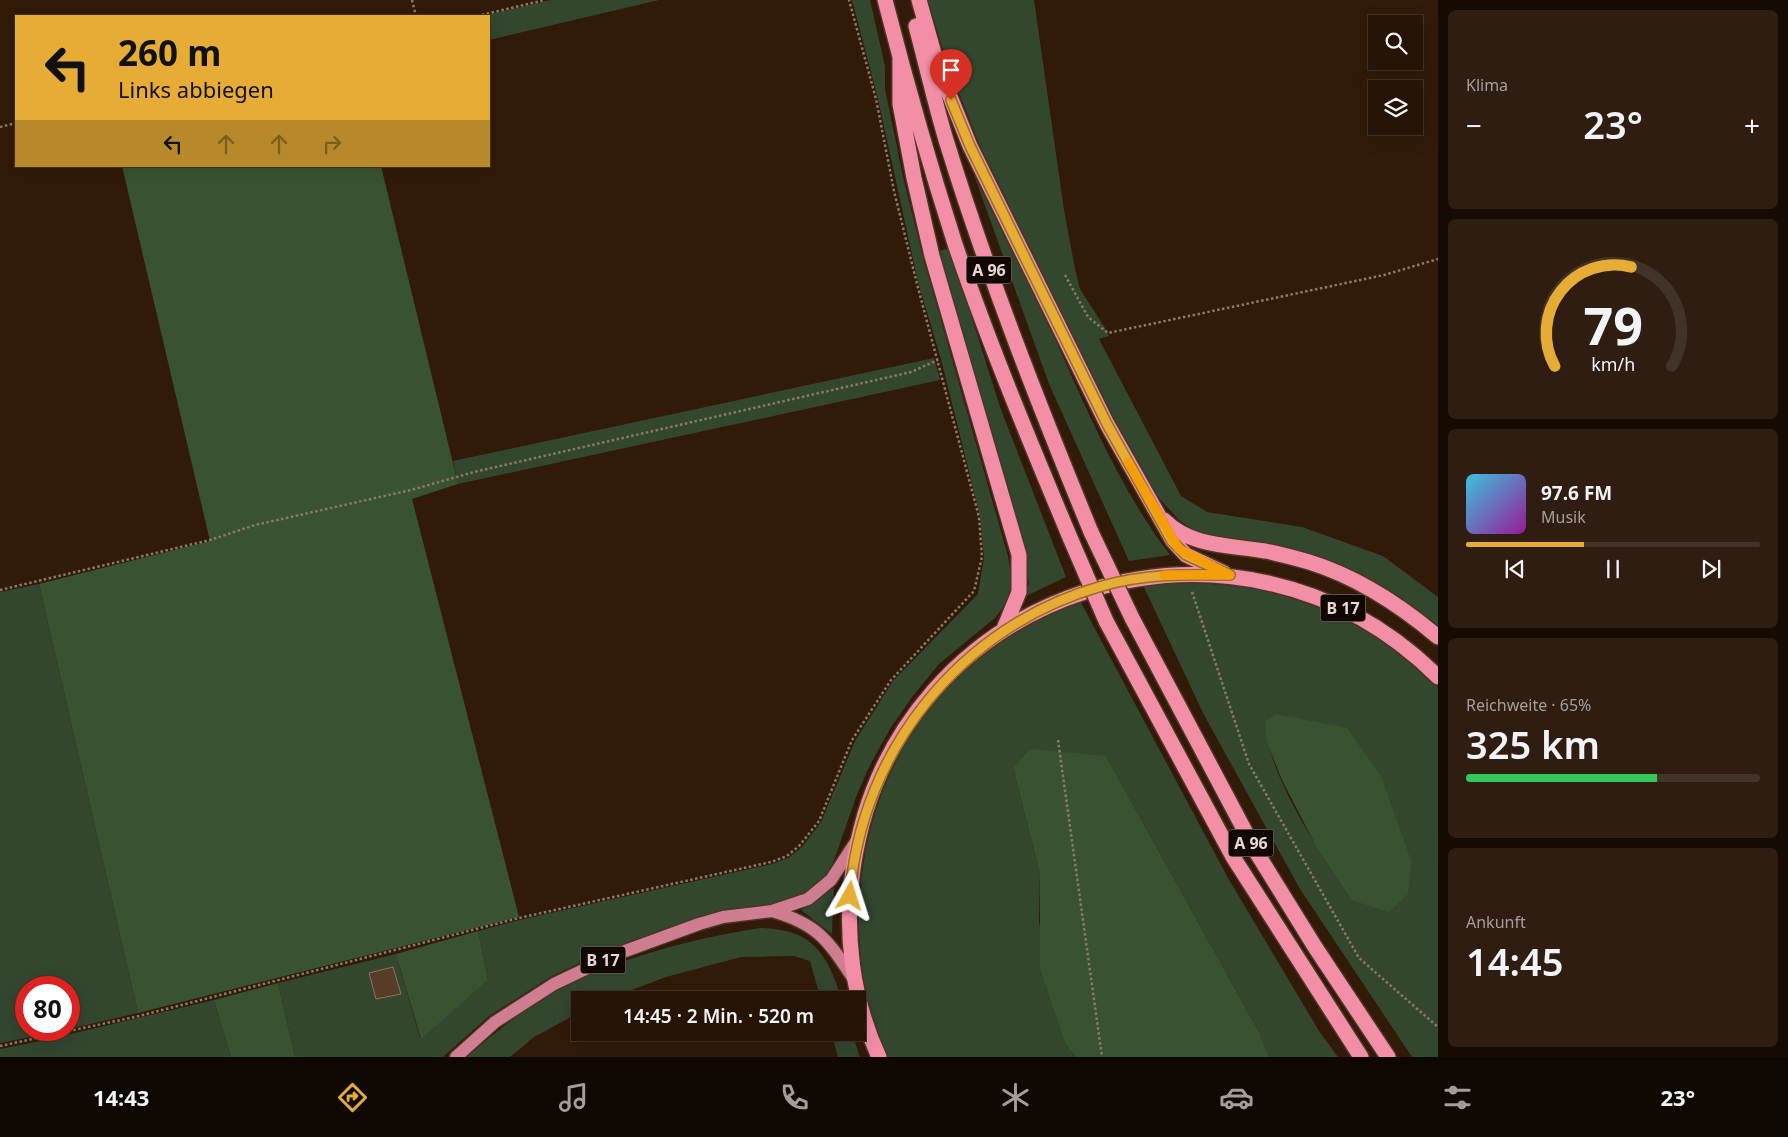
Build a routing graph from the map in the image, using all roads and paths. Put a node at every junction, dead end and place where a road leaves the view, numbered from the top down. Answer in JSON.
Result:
{"nodes":[{"id":1,"x":412,"y":0,"type":"edge"},
{"id":2,"x":545,"y":0,"type":"edge"},
{"id":3,"x":849,"y":0,"type":"edge"},
{"id":4,"x":885,"y":0,"type":"edge"},
{"id":5,"x":909,"y":0,"type":"edge"},
{"id":6,"x":919,"y":0,"type":"edge"},
{"id":7,"x":416,"y":15,"type":"edge"},
{"id":8,"x":481,"y":15,"type":"edge"},
{"id":9,"x":900,"y":58,"type":"junction"},
{"id":10,"x":15,"y":123,"type":"edge"},
{"id":11,"x":0,"y":127,"type":"edge"},
{"id":12,"x":1438,"y":259,"type":"edge"},
{"id":13,"x":1065,"y":275,"type":"dead end"},
{"id":14,"x":938,"y":360,"type":"junction"},
{"id":15,"x":1156,"y":511,"type":"junction"},
{"id":16,"x":1186,"y":574,"type":"junction"},
{"id":17,"x":1230,"y":575,"type":"junction"},
{"id":18,"x":0,"y":590,"type":"edge"},
{"id":19,"x":1003,"y":631,"type":"junction"},
{"id":20,"x":1438,"y":637,"type":"edge"},
{"id":21,"x":1438,"y":677,"type":"edge"},
{"id":22,"x":1058,"y":740,"type":"dead end"},
{"id":23,"x":859,"y":837,"type":"junction"},
{"id":24,"x":772,"y":911,"type":"junction"},
{"id":25,"x":854,"y":981,"type":"junction"},
{"id":26,"x":1438,"y":1027,"type":"edge"},
{"id":27,"x":0,"y":1046,"type":"edge"},
{"id":28,"x":456,"y":1057,"type":"edge"},
{"id":29,"x":878,"y":1057,"type":"edge"},
{"id":30,"x":1102,"y":1057,"type":"edge"},
{"id":31,"x":1361,"y":1057,"type":"edge"},
{"id":32,"x":1388,"y":1057,"type":"edge"}],
"edges":[{"from":1,"to":7,"type":"path"},
{"from":2,"to":8,"type":"path"},
{"from":3,"to":14,"type":"path"},
{"from":4,"to":9,"type":"highway","number":"A 96"},
{"from":5,"to":32,"type":"highway","number":"A 96","bridge":true},
{"from":6,"to":15,"type":"highway"},
{"from":9,"to":19,"type":"highway"},
{"from":9,"to":31,"type":"highway","number":"A 96","bridge":true},
{"from":10,"to":11,"type":"path"},
{"from":12,"to":13,"type":"path"},
{"from":14,"to":18,"type":"path"},
{"from":14,"to":27,"type":"path"},
{"from":15,"to":17,"type":"highway"},
{"from":15,"to":20,"type":"highway"},
{"from":16,"to":17,"type":"highway","number":"B 17"},
{"from":16,"to":19,"type":"highway","number":"B 17"},
{"from":16,"to":26,"type":"path"},
{"from":17,"to":21,"type":"highway","number":"B 17"},
{"from":19,"to":23,"type":"highway","number":"B 17"},
{"from":22,"to":30,"type":"path"},
{"from":23,"to":24,"type":"main road","number":"B 17"},
{"from":23,"to":25,"type":"highway","number":"B 17"},
{"from":24,"to":25,"type":"main road","number":"B 17"},
{"from":24,"to":28,"type":"main road","number":"B 17"},
{"from":25,"to":29,"type":"highway","number":"B 17"}]}
